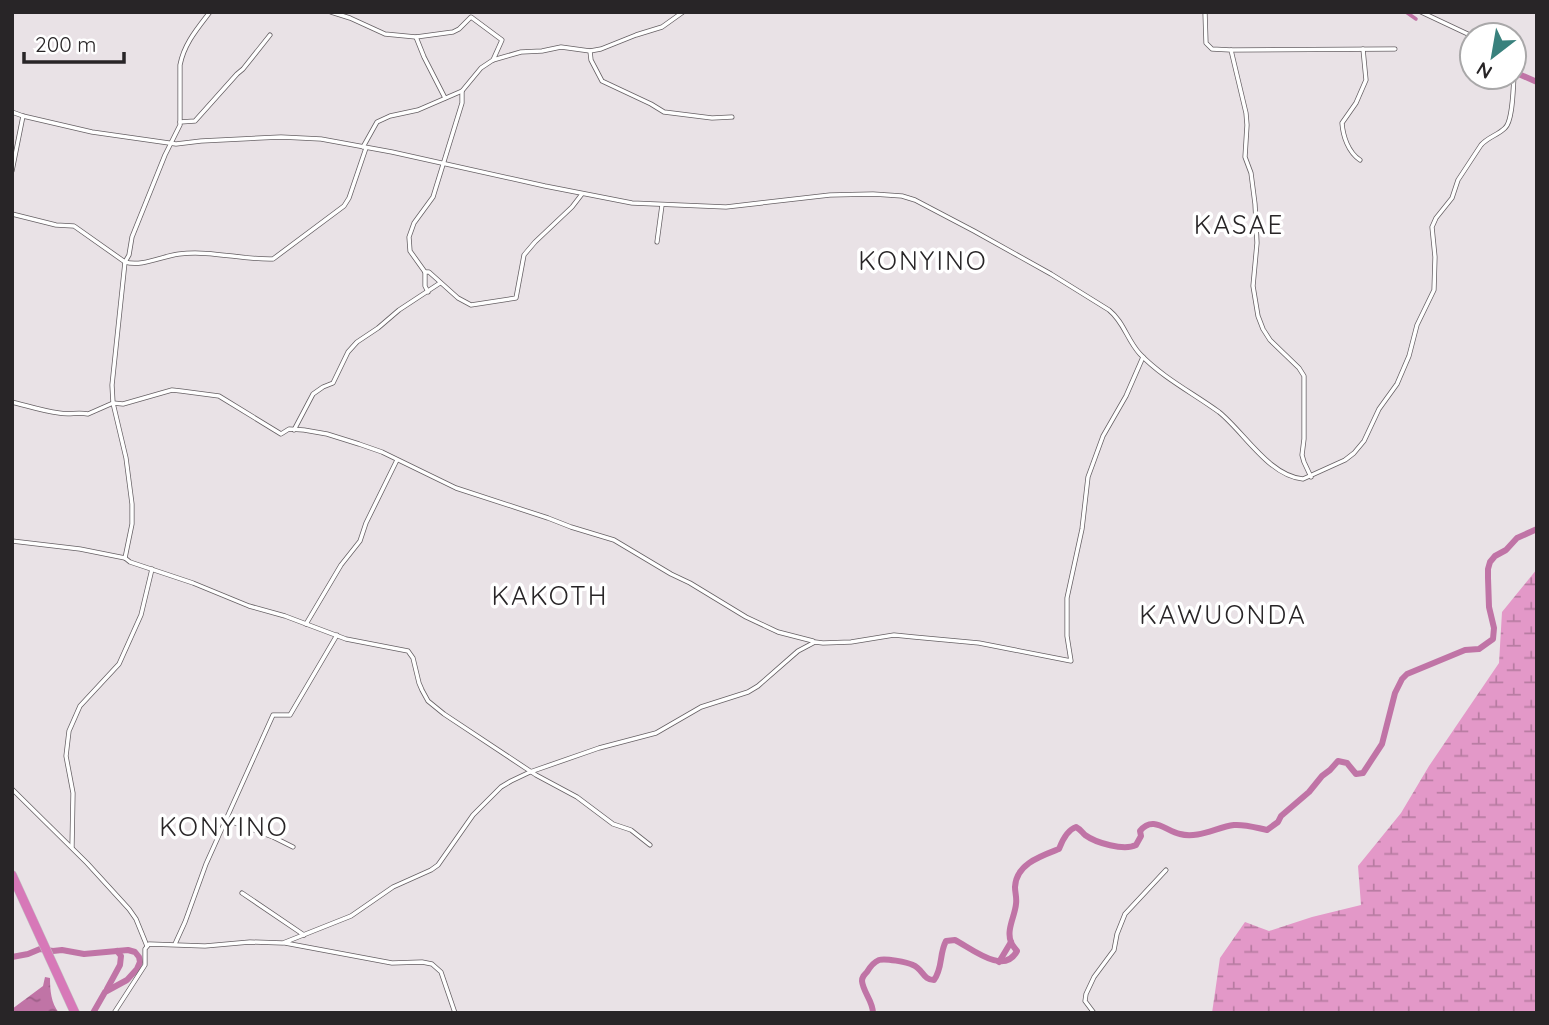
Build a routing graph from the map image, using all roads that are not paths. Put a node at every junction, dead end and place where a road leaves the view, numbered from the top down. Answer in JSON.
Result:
{"nodes":[{"id":1,"x":210,"y":12,"type":"edge"},
{"id":2,"x":331,"y":12,"type":"edge"},
{"id":3,"x":683,"y":12,"type":"edge"},
{"id":4,"x":1205,"y":12,"type":"edge"},
{"id":5,"x":1421,"y":12,"type":"edge"},
{"id":6,"x":1458,"y":29,"type":"edge"},
{"id":7,"x":270,"y":35,"type":"dead end"},
{"id":8,"x":416,"y":37,"type":"junction"},
{"id":9,"x":1363,"y":49,"type":"junction"},
{"id":10,"x":1395,"y":49,"type":"dead end"},
{"id":11,"x":1231,"y":50,"type":"junction"},
{"id":12,"x":590,"y":51,"type":"junction"},
{"id":13,"x":493,"y":60,"type":"junction"},
{"id":14,"x":462,"y":91,"type":"junction"},
{"id":15,"x":1513,"y":91,"type":"edge"},
{"id":16,"x":445,"y":98,"type":"junction"},
{"id":17,"x":12,"y":112,"type":"edge"},
{"id":18,"x":23,"y":116,"type":"junction"},
{"id":19,"x":732,"y":117,"type":"dead end"},
{"id":20,"x":180,"y":122,"type":"junction"},
{"id":21,"x":171,"y":144,"type":"junction"},
{"id":22,"x":365,"y":148,"type":"junction"},
{"id":23,"x":1360,"y":160,"type":"dead end"},
{"id":24,"x":444,"y":163,"type":"junction"},
{"id":25,"x":12,"y":171,"type":"edge"},
{"id":26,"x":582,"y":194,"type":"junction"},
{"id":27,"x":663,"y":205,"type":"junction"},
{"id":28,"x":12,"y":214,"type":"edge"},
{"id":29,"x":657,"y":242,"type":"dead end"},
{"id":30,"x":125,"y":261,"type":"junction"},
{"id":31,"x":425,"y":272,"type":"junction"},
{"id":32,"x":440,"y":283,"type":"junction"},
{"id":33,"x":428,"y":292,"type":"junction"},
{"id":34,"x":1143,"y":357,"type":"junction"},
{"id":35,"x":12,"y":402,"type":"edge"},
{"id":36,"x":113,"y":403,"type":"junction"},
{"id":37,"x":293,"y":430,"type":"junction"},
{"id":38,"x":397,"y":460,"type":"junction"},
{"id":39,"x":1311,"y":477,"type":"junction"},
{"id":40,"x":12,"y":541,"type":"edge"},
{"id":41,"x":125,"y":558,"type":"junction"},
{"id":42,"x":152,"y":569,"type":"junction"},
{"id":43,"x":306,"y":624,"type":"junction"},
{"id":44,"x":337,"y":635,"type":"junction"},
{"id":45,"x":815,"y":642,"type":"junction"},
{"id":46,"x":530,"y":772,"type":"junction"},
{"id":47,"x":12,"y":789,"type":"edge"},
{"id":48,"x":227,"y":820,"type":"junction"},
{"id":49,"x":650,"y":845,"type":"dead end"},
{"id":50,"x":72,"y":847,"type":"junction"},
{"id":51,"x":293,"y":847,"type":"dead end"},
{"id":52,"x":1166,"y":870,"type":"dead end"},
{"id":53,"x":12,"y":875,"type":"edge"},
{"id":54,"x":242,"y":893,"type":"dead end"},
{"id":55,"x":304,"y":935,"type":"junction"},
{"id":56,"x":283,"y":943,"type":"junction"},
{"id":57,"x":175,"y":944,"type":"dead end"},
{"id":58,"x":147,"y":946,"type":"junction"},
{"id":59,"x":75,"y":1013,"type":"edge"},
{"id":60,"x":114,"y":1013,"type":"edge"},
{"id":61,"x":455,"y":1013,"type":"edge"},
{"id":62,"x":1094,"y":1013,"type":"edge"}],
"edges":[{"from":1,"to":20,"type":"street"},
{"from":2,"to":8,"type":"street"},
{"from":3,"to":12,"type":"street"},
{"from":4,"to":11,"type":"street"},
{"from":5,"to":6,"type":"street"},
{"from":7,"to":20,"type":"street"},
{"from":8,"to":13,"type":"street"},
{"from":8,"to":16,"type":"street"},
{"from":9,"to":10,"type":"street"},
{"from":9,"to":11,"type":"street"},
{"from":9,"to":23,"type":"street"},
{"from":11,"to":39,"type":"street"},
{"from":12,"to":13,"type":"street"},
{"from":12,"to":19,"type":"street"},
{"from":13,"to":14,"type":"street"},
{"from":14,"to":16,"type":"street"},
{"from":14,"to":24,"type":"street"},
{"from":15,"to":39,"type":"street"},
{"from":16,"to":22,"type":"street"},
{"from":17,"to":18,"type":"street"},
{"from":18,"to":21,"type":"street"},
{"from":18,"to":25,"type":"street"},
{"from":20,"to":21,"type":"street"},
{"from":21,"to":22,"type":"street"},
{"from":21,"to":30,"type":"street"},
{"from":22,"to":24,"type":"street"},
{"from":22,"to":30,"type":"street"},
{"from":24,"to":26,"type":"street"},
{"from":24,"to":31,"type":"street"},
{"from":26,"to":27,"type":"street"},
{"from":26,"to":32,"type":"street"},
{"from":27,"to":29,"type":"street"},
{"from":27,"to":34,"type":"street"},
{"from":28,"to":30,"type":"street"},
{"from":30,"to":36,"type":"street"},
{"from":31,"to":32,"type":"street"},
{"from":31,"to":33,"type":"street"},
{"from":32,"to":33,"type":"street"},
{"from":33,"to":37,"type":"street"},
{"from":34,"to":39,"type":"street"},
{"from":34,"to":45,"type":"street"},
{"from":35,"to":36,"type":"street"},
{"from":36,"to":37,"type":"street"},
{"from":36,"to":41,"type":"street"},
{"from":37,"to":38,"type":"street"},
{"from":38,"to":43,"type":"street"},
{"from":38,"to":45,"type":"street"},
{"from":40,"to":41,"type":"street"},
{"from":41,"to":42,"type":"street"},
{"from":42,"to":43,"type":"street"},
{"from":42,"to":50,"type":"street"},
{"from":43,"to":44,"type":"street"},
{"from":44,"to":46,"type":"street"},
{"from":44,"to":48,"type":"street"},
{"from":45,"to":46,"type":"street"},
{"from":46,"to":49,"type":"street"},
{"from":46,"to":55,"type":"street"},
{"from":47,"to":50,"type":"street"},
{"from":48,"to":51,"type":"street"},
{"from":48,"to":57,"type":"street"},
{"from":50,"to":58,"type":"street"},
{"from":52,"to":62,"type":"street"},
{"from":53,"to":59,"type":"highway"},
{"from":54,"to":55,"type":"street"},
{"from":55,"to":56,"type":"street"},
{"from":56,"to":58,"type":"street"},
{"from":56,"to":61,"type":"street"},
{"from":58,"to":60,"type":"street"}]}
